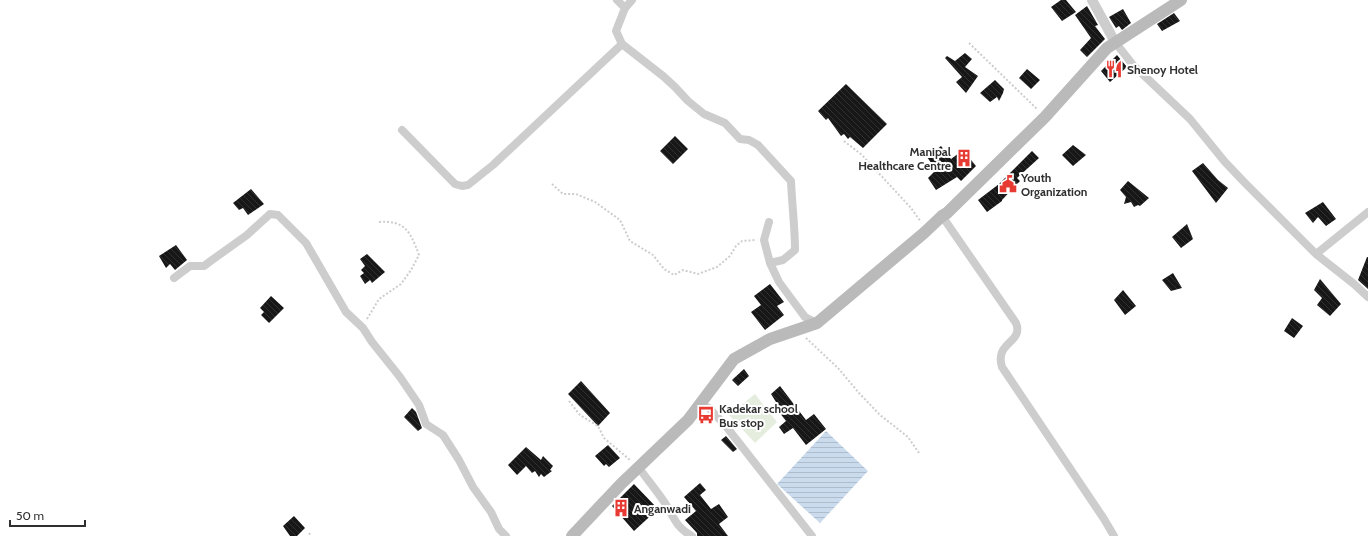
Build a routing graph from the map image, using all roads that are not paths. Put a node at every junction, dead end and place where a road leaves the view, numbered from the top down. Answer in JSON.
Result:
{"nodes":[{"id":1,"x":617,"y":0,"type":"edge"},
{"id":2,"x":632,"y":0,"type":"edge"},
{"id":3,"x":1092,"y":0,"type":"edge"},
{"id":4,"x":1181,"y":0,"type":"edge"},
{"id":5,"x":625,"y":8,"type":"junction"},
{"id":6,"x":1115,"y":42,"type":"junction"},
{"id":7,"x":622,"y":44,"type":"junction"},
{"id":8,"x":402,"y":130,"type":"dead end"},
{"id":9,"x":1368,"y":212,"type":"edge"},
{"id":10,"x":942,"y":216,"type":"junction"},
{"id":11,"x":769,"y":222,"type":"dead end"},
{"id":12,"x":1316,"y":254,"type":"junction"},
{"id":13,"x":770,"y":263,"type":"junction"},
{"id":14,"x":174,"y":278,"type":"dead end"},
{"id":15,"x":1368,"y":297,"type":"edge"},
{"id":16,"x":817,"y":323,"type":"junction"},
{"id":17,"x":700,"y":404,"type":"junction"},
{"id":18,"x":639,"y":468,"type":"junction"},
{"id":19,"x":690,"y":535,"type":"edge"},
{"id":20,"x":506,"y":536,"type":"edge"},
{"id":21,"x":572,"y":536,"type":"edge"},
{"id":22,"x":812,"y":536,"type":"edge"},
{"id":23,"x":1114,"y":536,"type":"edge"}],
"edges":[{"from":1,"to":5,"type":"street"},
{"from":2,"to":5,"type":"street"},
{"from":3,"to":6,"type":"street"},
{"from":4,"to":6,"type":"main road"},
{"from":5,"to":7,"type":"street"},
{"from":6,"to":10,"type":"main road"},
{"from":6,"to":12,"type":"street"},
{"from":7,"to":8,"type":"street"},
{"from":7,"to":13,"type":"street"},
{"from":9,"to":12,"type":"street"},
{"from":10,"to":16,"type":"main road"},
{"from":10,"to":23,"type":"street"},
{"from":11,"to":13,"type":"street"},
{"from":12,"to":15,"type":"street"},
{"from":13,"to":16,"type":"street"},
{"from":14,"to":20,"type":"street"},
{"from":16,"to":17,"type":"main road"},
{"from":17,"to":18,"type":"main road"},
{"from":17,"to":22,"type":"street"},
{"from":18,"to":19,"type":"street"},
{"from":18,"to":21,"type":"main road"}]}
